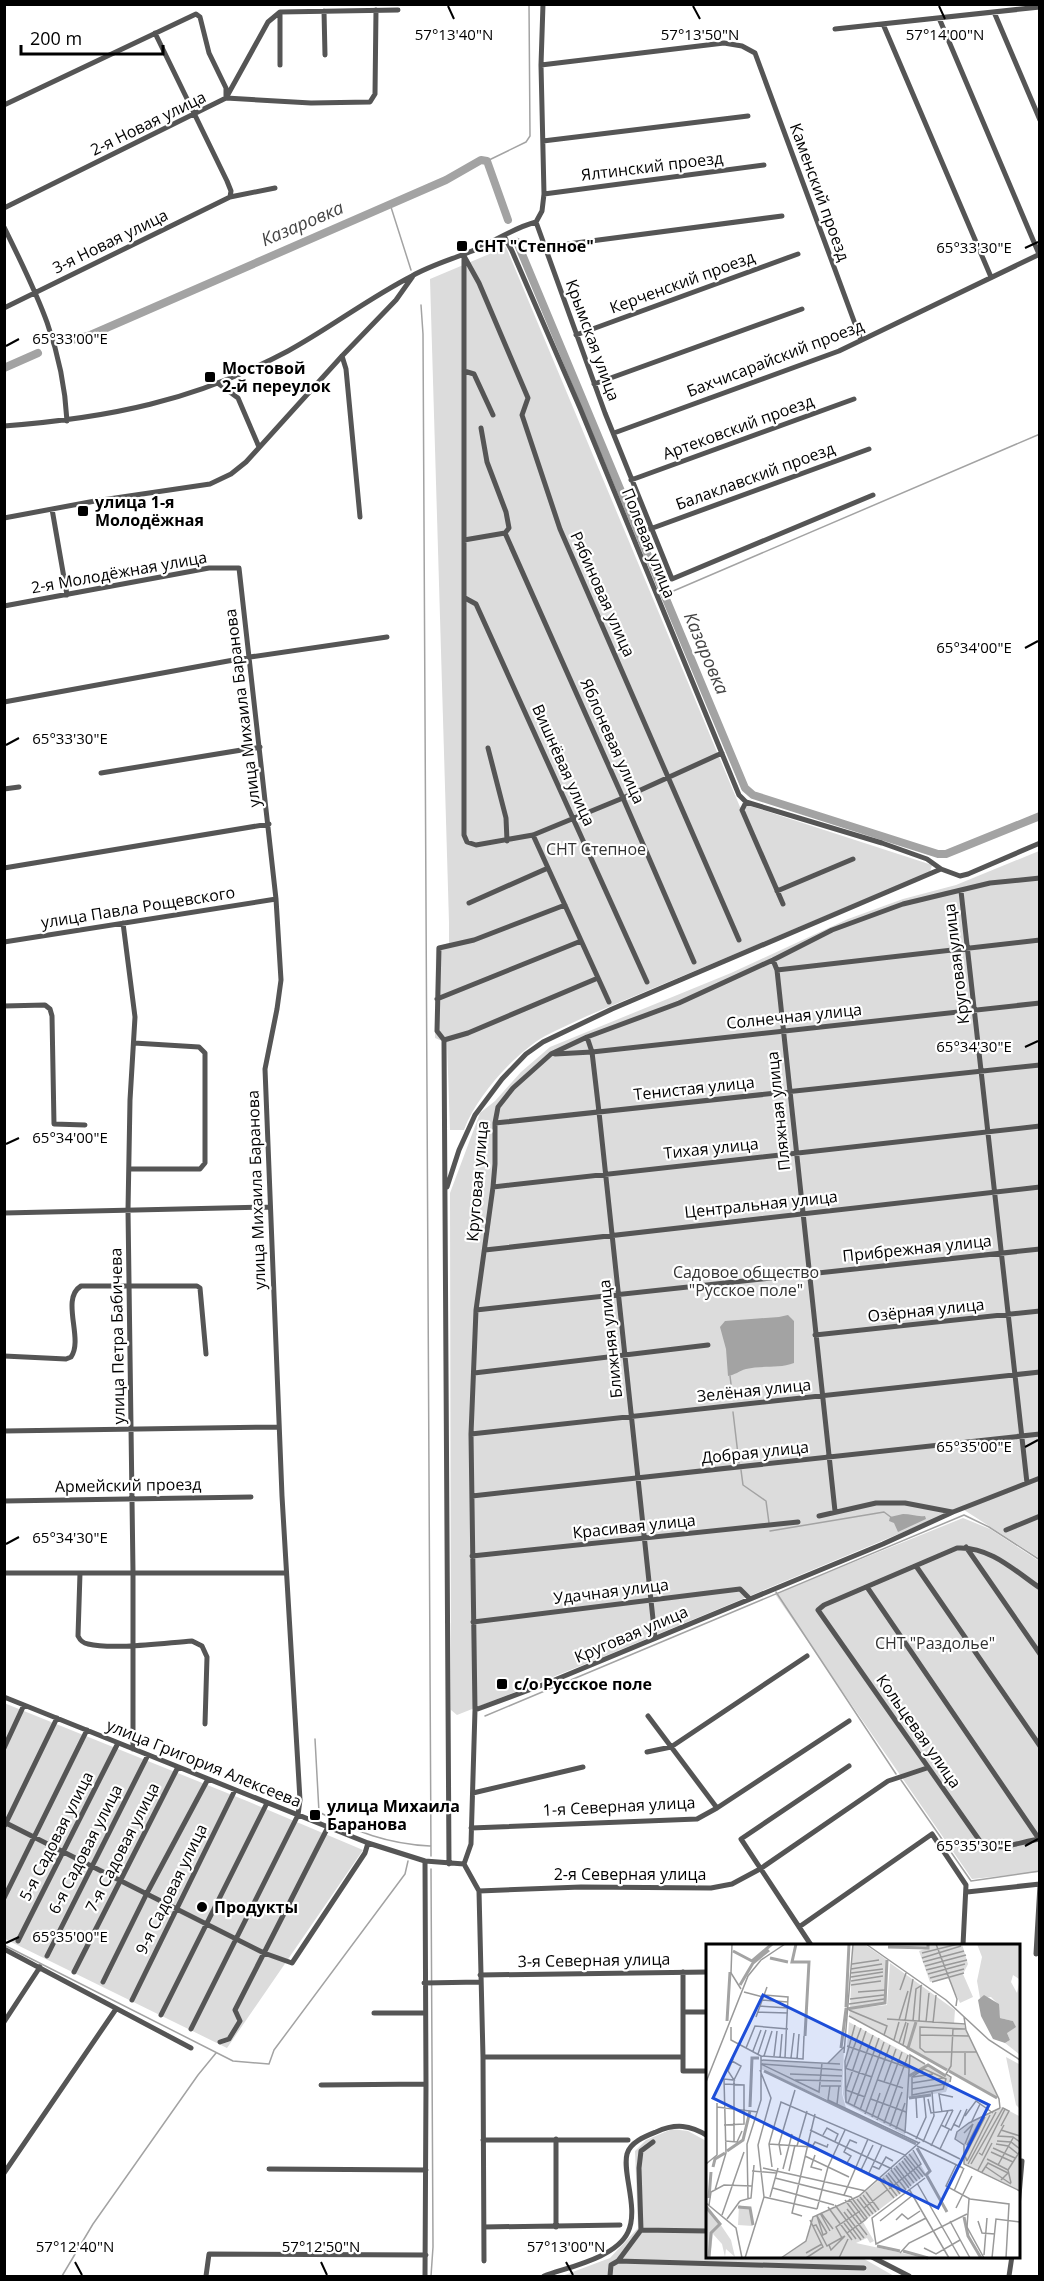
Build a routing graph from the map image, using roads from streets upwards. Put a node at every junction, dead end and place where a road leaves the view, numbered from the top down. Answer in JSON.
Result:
{"nodes":[{"id":1,"x":543,"y":4,"type":"edge"},
{"id":2,"x":1027,"y":6,"type":"edge"},
{"id":3,"x":1040,"y":7,"type":"edge"},
{"id":4,"x":398,"y":9,"type":"dead end"},
{"id":5,"x":376,"y":10,"type":"junction"},
{"id":6,"x":324,"y":11,"type":"junction"},
{"id":7,"x":280,"y":12,"type":"junction"},
{"id":8,"x":994,"y":12,"type":"junction"},
{"id":9,"x":939,"y":18,"type":"junction"},
{"id":10,"x":884,"y":24,"type":"junction"},
{"id":11,"x":835,"y":29,"type":"dead end"},
{"id":12,"x":155,"y":33,"type":"junction"},
{"id":13,"x":325,"y":55,"type":"dead end"},
{"id":14,"x":280,"y":65,"type":"dead end"},
{"id":15,"x":542,"y":65,"type":"junction"},
{"id":16,"x":226,"y":98,"type":"junction"},
{"id":17,"x":4,"y":105,"type":"edge"},
{"id":18,"x":195,"y":115,"type":"junction"},
{"id":19,"x":748,"y":116,"type":"dead end"},
{"id":20,"x":1040,"y":120,"type":"edge"},
{"id":21,"x":543,"y":141,"type":"junction"},
{"id":22,"x":764,"y":165,"type":"dead end"},
{"id":23,"x":275,"y":188,"type":"dead end"},
{"id":24,"x":544,"y":194,"type":"junction"},
{"id":25,"x":229,"y":198,"type":"junction"},
{"id":26,"x":4,"y":208,"type":"edge"},
{"id":27,"x":782,"y":216,"type":"dead end"},
{"id":28,"x":536,"y":222,"type":"junction"},
{"id":29,"x":4,"y":227,"type":"edge"},
{"id":30,"x":504,"y":236,"type":"junction"},
{"id":31,"x":545,"y":247,"type":"junction"},
{"id":32,"x":464,"y":254,"type":"junction"},
{"id":33,"x":798,"y":254,"type":"dead end"},
{"id":34,"x":1039,"y":254,"type":"edge"},
{"id":35,"x":414,"y":274,"type":"junction"},
{"id":36,"x":991,"y":277,"type":"junction"},
{"id":37,"x":37,"y":292,"type":"junction"},
{"id":38,"x":4,"y":308,"type":"edge"},
{"id":39,"x":802,"y":309,"type":"dead end"},
{"id":40,"x":576,"y":335,"type":"junction"},
{"id":41,"x":861,"y":340,"type":"junction"},
{"id":42,"x":342,"y":356,"type":"junction"},
{"id":43,"x":464,"y":371,"type":"junction"},
{"id":44,"x":219,"y":384,"type":"junction"},
{"id":45,"x":594,"y":384,"type":"junction"},
{"id":46,"x":854,"y":399,"type":"dead end"},
{"id":47,"x":493,"y":415,"type":"dead end"},
{"id":48,"x":68,"y":421,"type":"junction"},
{"id":49,"x":4,"y":426,"type":"edge"},
{"id":50,"x":481,"y":428,"type":"dead end"},
{"id":51,"x":614,"y":433,"type":"junction"},
{"id":52,"x":259,"y":447,"type":"junction"},
{"id":53,"x":869,"y":449,"type":"dead end"},
{"id":54,"x":631,"y":480,"type":"junction"},
{"id":55,"x":873,"y":495,"type":"dead end"},
{"id":56,"x":52,"y":509,"type":"junction"},
{"id":57,"x":360,"y":517,"type":"dead end"},
{"id":58,"x":4,"y":518,"type":"edge"},
{"id":59,"x":650,"y":529,"type":"junction"},
{"id":60,"x":505,"y":533,"type":"junction"},
{"id":61,"x":464,"y":540,"type":"junction"},
{"id":62,"x":239,"y":568,"type":"joint"},
{"id":63,"x":67,"y":595,"type":"junction"},
{"id":64,"x":465,"y":598,"type":"junction"},
{"id":65,"x":4,"y":606,"type":"edge"},
{"id":66,"x":387,"y":637,"type":"dead end"},
{"id":67,"x":250,"y":657,"type":"junction"},
{"id":68,"x":4,"y":702,"type":"edge"},
{"id":69,"x":260,"y":747,"type":"junction"},
{"id":70,"x":488,"y":748,"type":"dead end"},
{"id":71,"x":722,"y":753,"type":"junction"},
{"id":72,"x":101,"y":772,"type":"dead end"},
{"id":73,"x":669,"y":778,"type":"junction"},
{"id":74,"x":19,"y":787,"type":"dead end"},
{"id":75,"x":4,"y":789,"type":"edge"},
{"id":76,"x":624,"y":798,"type":"junction"},
{"id":77,"x":746,"y":802,"type":"junction"},
{"id":78,"x":573,"y":819,"type":"junction"},
{"id":79,"x":268,"y":824,"type":"junction"},
{"id":80,"x":533,"y":835,"type":"junction"},
{"id":81,"x":507,"y":841,"type":"junction"},
{"id":82,"x":1040,"y":843,"type":"edge"},
{"id":83,"x":853,"y":859,"type":"dead end"},
{"id":84,"x":4,"y":868,"type":"edge"},
{"id":85,"x":548,"y":868,"type":"junction"},
{"id":86,"x":941,"y":869,"type":"junction"},
{"id":87,"x":1040,"y":878,"type":"edge"},
{"id":88,"x":777,"y":891,"type":"junction"},
{"id":89,"x":961,"y":891,"type":"junction"},
{"id":90,"x":276,"y":899,"type":"junction"},
{"id":91,"x":469,"y":903,"type":"dead end"},
{"id":92,"x":565,"y":904,"type":"junction"},
{"id":93,"x":783,"y":904,"type":"dead end"},
{"id":94,"x":123,"y":923,"type":"junction"},
{"id":95,"x":738,"y":940,"type":"dead end"},
{"id":96,"x":1040,"y":940,"type":"edge"},
{"id":97,"x":581,"y":941,"type":"junction"},
{"id":98,"x":4,"y":942,"type":"edge"},
{"id":99,"x":968,"y":948,"type":"junction"},
{"id":100,"x":773,"y":960,"type":"junction"},
{"id":101,"x":693,"y":962,"type":"dead end"},
{"id":102,"x":777,"y":970,"type":"junction"},
{"id":103,"x":598,"y":978,"type":"junction"},
{"id":104,"x":647,"y":982,"type":"dead end"},
{"id":105,"x":437,"y":999,"type":"junction"},
{"id":106,"x":609,"y":1002,"type":"dead end"},
{"id":107,"x":1040,"y":1003,"type":"edge"},
{"id":108,"x":4,"y":1006,"type":"edge"},
{"id":109,"x":975,"y":1010,"type":"junction"},
{"id":110,"x":783,"y":1030,"type":"junction"},
{"id":111,"x":587,"y":1037,"type":"junction"},
{"id":112,"x":444,"y":1040,"type":"junction"},
{"id":113,"x":134,"y":1043,"type":"junction"},
{"id":114,"x":592,"y":1052,"type":"junction"},
{"id":115,"x":551,"y":1054,"type":"junction"},
{"id":116,"x":1040,"y":1065,"type":"edge"},
{"id":117,"x":982,"y":1070,"type":"junction"},
{"id":118,"x":791,"y":1092,"type":"junction"},
{"id":119,"x":599,"y":1112,"type":"junction"},
{"id":120,"x":495,"y":1123,"type":"junction"},
{"id":121,"x":85,"y":1125,"type":"dead end"},
{"id":122,"x":1040,"y":1126,"type":"edge"},
{"id":123,"x":988,"y":1131,"type":"junction"},
{"id":124,"x":796,"y":1152,"type":"junction"},
{"id":125,"x":129,"y":1169,"type":"junction"},
{"id":126,"x":604,"y":1173,"type":"junction"},
{"id":127,"x":493,"y":1186,"type":"junction"},
{"id":128,"x":1040,"y":1187,"type":"edge"},
{"id":129,"x":446,"y":1188,"type":"junction"},
{"id":130,"x":996,"y":1192,"type":"junction"},
{"id":131,"x":269,"y":1207,"type":"junction"},
{"id":132,"x":128,"y":1210,"type":"junction"},
{"id":133,"x":802,"y":1212,"type":"junction"},
{"id":134,"x":4,"y":1213,"type":"edge"},
{"id":135,"x":612,"y":1234,"type":"junction"},
{"id":136,"x":1040,"y":1249,"type":"edge"},
{"id":137,"x":485,"y":1250,"type":"junction"},
{"id":138,"x":1002,"y":1253,"type":"junction"},
{"id":139,"x":808,"y":1273,"type":"junction"},
{"id":140,"x":130,"y":1286,"type":"junction"},
{"id":141,"x":619,"y":1293,"type":"junction"},
{"id":142,"x":476,"y":1310,"type":"junction"},
{"id":143,"x":1040,"y":1311,"type":"edge"},
{"id":144,"x":1008,"y":1314,"type":"junction"},
{"id":145,"x":815,"y":1335,"type":"junction"},
{"id":146,"x":708,"y":1345,"type":"dead end"},
{"id":147,"x":206,"y":1354,"type":"dead end"},
{"id":148,"x":4,"y":1356,"type":"edge"},
{"id":149,"x":625,"y":1356,"type":"junction"},
{"id":150,"x":1040,"y":1372,"type":"edge"},
{"id":151,"x":474,"y":1373,"type":"junction"},
{"id":152,"x":1016,"y":1374,"type":"junction"},
{"id":153,"x":822,"y":1396,"type":"junction"},
{"id":154,"x":632,"y":1417,"type":"junction"},
{"id":155,"x":132,"y":1428,"type":"junction"},
{"id":156,"x":279,"y":1428,"type":"junction"},
{"id":157,"x":4,"y":1431,"type":"edge"},
{"id":158,"x":471,"y":1434,"type":"junction"},
{"id":159,"x":1040,"y":1434,"type":"edge"},
{"id":160,"x":1021,"y":1436,"type":"junction"},
{"id":161,"x":829,"y":1457,"type":"junction"},
{"id":162,"x":637,"y":1477,"type":"junction"},
{"id":163,"x":1040,"y":1478,"type":"edge"},
{"id":164,"x":1027,"y":1483,"type":"junction"},
{"id":165,"x":472,"y":1496,"type":"junction"},
{"id":166,"x":251,"y":1497,"type":"dead end"},
{"id":167,"x":133,"y":1498,"type":"junction"},
{"id":168,"x":4,"y":1501,"type":"edge"},
{"id":169,"x":835,"y":1511,"type":"junction"},
{"id":170,"x":953,"y":1512,"type":"junction"},
{"id":171,"x":819,"y":1516,"type":"dead end"},
{"id":172,"x":1040,"y":1516,"type":"edge"},
{"id":173,"x":798,"y":1522,"type":"dead end"},
{"id":174,"x":1006,"y":1530,"type":"dead end"},
{"id":175,"x":645,"y":1539,"type":"junction"},
{"id":176,"x":966,"y":1547,"type":"junction"},
{"id":177,"x":472,"y":1556,"type":"junction"},
{"id":178,"x":916,"y":1566,"type":"junction"},
{"id":179,"x":134,"y":1572,"type":"junction"},
{"id":180,"x":4,"y":1573,"type":"edge"},
{"id":181,"x":80,"y":1573,"type":"junction"},
{"id":182,"x":286,"y":1574,"type":"junction"},
{"id":183,"x":867,"y":1587,"type":"junction"},
{"id":184,"x":1040,"y":1588,"type":"edge"},
{"id":185,"x":749,"y":1598,"type":"junction"},
{"id":186,"x":651,"y":1599,"type":"junction"},
{"id":187,"x":473,"y":1622,"type":"junction"},
{"id":188,"x":655,"y":1638,"type":"junction"},
{"id":189,"x":134,"y":1644,"type":"junction"},
{"id":190,"x":1040,"y":1653,"type":"edge"},
{"id":191,"x":807,"y":1656,"type":"dead end"},
{"id":192,"x":4,"y":1697,"type":"edge"},
{"id":193,"x":24,"y":1705,"type":"junction"},
{"id":194,"x":475,"y":1710,"type":"junction"},
{"id":195,"x":648,"y":1716,"type":"dead end"},
{"id":196,"x":57,"y":1718,"type":"junction"},
{"id":197,"x":849,"y":1721,"type":"dead end"},
{"id":198,"x":205,"y":1724,"type":"dead end"},
{"id":199,"x":87,"y":1730,"type":"junction"},
{"id":200,"x":118,"y":1743,"type":"junction"},
{"id":201,"x":1040,"y":1746,"type":"edge"},
{"id":202,"x":671,"y":1747,"type":"junction"},
{"id":203,"x":4,"y":1748,"type":"edge"},
{"id":204,"x":134,"y":1749,"type":"junction"},
{"id":205,"x":647,"y":1752,"type":"dead end"},
{"id":206,"x":148,"y":1755,"type":"junction"},
{"id":207,"x":849,"y":1766,"type":"dead end"},
{"id":208,"x":178,"y":1767,"type":"junction"},
{"id":209,"x":583,"y":1767,"type":"dead end"},
{"id":210,"x":927,"y":1767,"type":"junction"},
{"id":211,"x":208,"y":1779,"type":"junction"},
{"id":212,"x":235,"y":1790,"type":"junction"},
{"id":213,"x":473,"y":1793,"type":"junction"},
{"id":214,"x":267,"y":1803,"type":"junction"},
{"id":215,"x":717,"y":1808,"type":"junction"},
{"id":216,"x":298,"y":1815,"type":"junction"},
{"id":217,"x":5,"y":1824,"type":"edge"},
{"id":218,"x":328,"y":1827,"type":"junction"},
{"id":219,"x":471,"y":1828,"type":"junction"},
{"id":220,"x":35,"y":1838,"type":"junction"},
{"id":221,"x":1039,"y":1839,"type":"edge"},
{"id":222,"x":368,"y":1843,"type":"junction"},
{"id":223,"x":63,"y":1852,"type":"junction"},
{"id":224,"x":425,"y":1861,"type":"junction"},
{"id":225,"x":449,"y":1864,"type":"junction"},
{"id":226,"x":464,"y":1864,"type":"junction"},
{"id":227,"x":92,"y":1866,"type":"junction"},
{"id":228,"x":760,"y":1869,"type":"junction"},
{"id":229,"x":120,"y":1881,"type":"junction"},
{"id":230,"x":1040,"y":1885,"type":"edge"},
{"id":231,"x":479,"y":1891,"type":"junction"},
{"id":232,"x":967,"y":1892,"type":"junction"},
{"id":233,"x":147,"y":1893,"type":"junction"},
{"id":234,"x":4,"y":1898,"type":"edge"},
{"id":235,"x":177,"y":1909,"type":"junction"},
{"id":236,"x":207,"y":1924,"type":"junction"},
{"id":237,"x":799,"y":1927,"type":"junction"},
{"id":238,"x":235,"y":1938,"type":"junction"},
{"id":239,"x":18,"y":1941,"type":"dead end"},
{"id":240,"x":810,"y":1944,"type":"edge"},
{"id":241,"x":963,"y":1944,"type":"edge"},
{"id":242,"x":4,"y":1949,"type":"edge"},
{"id":243,"x":264,"y":1953,"type":"junction"},
{"id":244,"x":1036,"y":1954,"type":"dead end"},
{"id":245,"x":47,"y":1956,"type":"dead end"},
{"id":246,"x":40,"y":1967,"type":"junction"},
{"id":247,"x":75,"y":1972,"type":"dead end"},
{"id":248,"x":683,"y":1972,"type":"junction"},
{"id":249,"x":706,"y":1972,"type":"edge"},
{"id":250,"x":480,"y":1979,"type":"junction"},
{"id":251,"x":103,"y":1982,"type":"dead end"},
{"id":252,"x":424,"y":1983,"type":"junction"},
{"id":253,"x":132,"y":2000,"type":"dead end"},
{"id":254,"x":116,"y":2008,"type":"junction"},
{"id":255,"x":684,"y":2012,"type":"junction"},
{"id":256,"x":706,"y":2012,"type":"edge"},
{"id":257,"x":374,"y":2013,"type":"dead end"},
{"id":258,"x":425,"y":2013,"type":"junction"},
{"id":259,"x":161,"y":2015,"type":"dead end"},
{"id":260,"x":4,"y":2022,"type":"edge"},
{"id":261,"x":191,"y":2029,"type":"dead end"},
{"id":262,"x":220,"y":2042,"type":"dead end"},
{"id":263,"x":191,"y":2048,"type":"dead end"},
{"id":264,"x":483,"y":2057,"type":"junction"},
{"id":265,"x":683,"y":2057,"type":"junction"},
{"id":266,"x":706,"y":2071,"type":"edge"},
{"id":267,"x":426,"y":2084,"type":"junction"},
{"id":268,"x":321,"y":2085,"type":"dead end"},
{"id":269,"x":706,"y":2135,"type":"edge"},
{"id":270,"x":556,"y":2139,"type":"junction"},
{"id":271,"x":483,"y":2140,"type":"junction"},
{"id":272,"x":628,"y":2140,"type":"dead end"},
{"id":273,"x":653,"y":2142,"type":"dead end"},
{"id":274,"x":269,"y":2169,"type":"dead end"},
{"id":275,"x":426,"y":2170,"type":"junction"},
{"id":276,"x":4,"y":2174,"type":"edge"},
{"id":277,"x":620,"y":2225,"type":"dead end"},
{"id":278,"x":484,"y":2227,"type":"junction"},
{"id":279,"x":556,"y":2227,"type":"junction"},
{"id":280,"x":640,"y":2230,"type":"junction"},
{"id":281,"x":706,"y":2231,"type":"edge"},
{"id":282,"x":426,"y":2255,"type":"junction"},
{"id":283,"x":872,"y":2257,"type":"edge"},
{"id":284,"x":1012,"y":2257,"type":"edge"},
{"id":285,"x":618,"y":2260,"type":"junction"},
{"id":286,"x":484,"y":2261,"type":"dead end"},
{"id":287,"x":864,"y":2268,"type":"dead end"},
{"id":288,"x":206,"y":2277,"type":"edge"},
{"id":289,"x":425,"y":2277,"type":"edge"},
{"id":290,"x":544,"y":2277,"type":"edge"},
{"id":291,"x":610,"y":2277,"type":"edge"},
{"id":292,"x":909,"y":2277,"type":"edge"},
{"id":293,"x":1009,"y":2277,"type":"edge"}],
"edges":[{"from":1,"to":15,"type":"street"},
{"from":2,"to":3,"type":"street"},
{"from":2,"to":8,"type":"street"},
{"from":4,"to":5,"type":"street"},
{"from":5,"to":6,"type":"street"},
{"from":5,"to":16,"type":"street","name":"2-я Новая улица"},
{"from":6,"to":7,"type":"street"},
{"from":6,"to":13,"type":"street"},
{"from":7,"to":14,"type":"street"},
{"from":7,"to":16,"type":"street"},
{"from":8,"to":9,"type":"street"},
{"from":8,"to":20,"type":"street"},
{"from":9,"to":10,"type":"street"},
{"from":9,"to":34,"type":"street"},
{"from":10,"to":11,"type":"street"},
{"from":10,"to":36,"type":"street"},
{"from":12,"to":16,"type":"street"},
{"from":12,"to":17,"type":"street"},
{"from":12,"to":18,"type":"street"},
{"from":15,"to":21,"type":"street"},
{"from":15,"to":41,"type":"street","name":"Каменский проезд"},
{"from":16,"to":18,"type":"street","name":"2-я Новая улица"},
{"from":18,"to":25,"type":"street"},
{"from":18,"to":26,"type":"street","name":"2-я Новая улица"},
{"from":19,"to":21,"type":"street"},
{"from":21,"to":24,"type":"street"},
{"from":22,"to":24,"type":"street","name":"Ялтинский проезд"},
{"from":23,"to":25,"type":"street","name":"3-я Новая улица"},
{"from":24,"to":28,"type":"street"},
{"from":25,"to":37,"type":"street","name":"3-я Новая улица"},
{"from":27,"to":31,"type":"street"},
{"from":28,"to":30,"type":"street"},
{"from":28,"to":31,"type":"street","name":"Крымская улица"},
{"from":29,"to":37,"type":"street"},
{"from":30,"to":32,"type":"street"},
{"from":30,"to":71,"type":"street","name":"Полевая улица"},
{"from":31,"to":40,"type":"street","name":"Крымская улица"},
{"from":32,"to":35,"type":"street"},
{"from":32,"to":43,"type":"street"},
{"from":32,"to":73,"type":"street","name":"Рябиновая улица"},
{"from":33,"to":40,"type":"street","name":"Керченский проезд"},
{"from":34,"to":36,"type":"street","name":"Бахчисарайский проезд"},
{"from":35,"to":42,"type":"street"},
{"from":35,"to":44,"type":"street"},
{"from":36,"to":41,"type":"street","name":"Бахчисарайский проезд"},
{"from":37,"to":38,"type":"street","name":"3-я Новая улица"},
{"from":37,"to":48,"type":"street"},
{"from":39,"to":45,"type":"street"},
{"from":40,"to":45,"type":"street","name":"Крымская улица"},
{"from":41,"to":51,"type":"street","name":"Бахчисарайский проезд"},
{"from":42,"to":52,"type":"street"},
{"from":42,"to":57,"type":"street"},
{"from":43,"to":47,"type":"street"},
{"from":43,"to":61,"type":"street"},
{"from":44,"to":48,"type":"street"},
{"from":44,"to":52,"type":"street"},
{"from":45,"to":51,"type":"street","name":"Крымская улица"},
{"from":46,"to":54,"type":"street","name":"Артековский проезд"},
{"from":48,"to":49,"type":"street"},
{"from":50,"to":60,"type":"street","name":"Яблоневая улица"},
{"from":51,"to":54,"type":"street","name":"Крымская улица"},
{"from":52,"to":56,"type":"street"},
{"from":53,"to":59,"type":"street","name":"Балаклавский проезд"},
{"from":54,"to":59,"type":"street","name":"Крымская улица"},
{"from":55,"to":59,"type":"street","name":"Крымская улица"},
{"from":56,"to":58,"type":"street"},
{"from":56,"to":63,"type":"street"},
{"from":60,"to":61,"type":"street"},
{"from":60,"to":76,"type":"street","name":"Яблоневая улица"},
{"from":61,"to":64,"type":"street"},
{"from":62,"to":63,"type":"street","name":"2-я Молодёжная улица"},
{"from":62,"to":67,"type":"street","name":"улица Михаила Баранова"},
{"from":63,"to":65,"type":"street","name":"2-я Молодёжная улица"},
{"from":64,"to":78,"type":"street","name":"Вишнёвая улица"},
{"from":64,"to":81,"type":"street"},
{"from":66,"to":67,"type":"street"},
{"from":67,"to":68,"type":"street"},
{"from":67,"to":69,"type":"street","name":"улица Михаила Баранова"},
{"from":69,"to":72,"type":"street"},
{"from":69,"to":79,"type":"street","name":"улица Михаила Баранова"},
{"from":70,"to":81,"type":"street"},
{"from":71,"to":73,"type":"street"},
{"from":71,"to":77,"type":"street","name":"Полевая улица"},
{"from":73,"to":76,"type":"street"},
{"from":73,"to":95,"type":"street","name":"Рябиновая улица"},
{"from":74,"to":75,"type":"street"},
{"from":76,"to":78,"type":"street"},
{"from":76,"to":101,"type":"street","name":"Яблоневая улица"},
{"from":77,"to":86,"type":"street"},
{"from":77,"to":88,"type":"street","name":"Полевая улица"},
{"from":78,"to":80,"type":"street"},
{"from":78,"to":104,"type":"street","name":"Вишнёвая улица"},
{"from":79,"to":84,"type":"street"},
{"from":79,"to":90,"type":"street","name":"улица Михаила Баранова"},
{"from":80,"to":81,"type":"street"},
{"from":80,"to":85,"type":"street"},
{"from":82,"to":86,"type":"street"},
{"from":83,"to":88,"type":"street"},
{"from":85,"to":91,"type":"street"},
{"from":85,"to":92,"type":"street"},
{"from":86,"to":129,"type":"street"},
{"from":87,"to":89,"type":"street"},
{"from":88,"to":93,"type":"street","name":"Полевая улица"},
{"from":89,"to":99,"type":"street","name":"Круговая улица"},
{"from":89,"to":100,"type":"street","name":"Круговая улица"},
{"from":90,"to":94,"type":"street","name":"улица Павла Рощевского"},
{"from":90,"to":131,"type":"street","name":"улица Михаила Баранова"},
{"from":92,"to":97,"type":"street"},
{"from":92,"to":105,"type":"street"},
{"from":94,"to":98,"type":"street","name":"улица Павла Рощевского"},
{"from":94,"to":113,"type":"street","name":"улица Петра Бабичева"},
{"from":96,"to":99,"type":"street"},
{"from":97,"to":103,"type":"street"},
{"from":97,"to":105,"type":"street"},
{"from":99,"to":102,"type":"street"},
{"from":99,"to":109,"type":"street","name":"Круговая улица"},
{"from":100,"to":102,"type":"street","name":"Пляжная улица"},
{"from":100,"to":111,"type":"street","name":"Круговая улица"},
{"from":102,"to":110,"type":"street","name":"Пляжная улица"},
{"from":103,"to":106,"type":"street"},
{"from":103,"to":112,"type":"street"},
{"from":105,"to":112,"type":"street"},
{"from":107,"to":109,"type":"street","name":"Солнечная улица"},
{"from":108,"to":121,"type":"street"},
{"from":109,"to":110,"type":"street","name":"Солнечная улица"},
{"from":109,"to":117,"type":"street","name":"Круговая улица"},
{"from":110,"to":114,"type":"street","name":"Солнечная улица"},
{"from":110,"to":118,"type":"street","name":"Пляжная улица"},
{"from":111,"to":114,"type":"street","name":"Ближняя улица"},
{"from":111,"to":115,"type":"street","name":"Круговая улица"},
{"from":112,"to":129,"type":"street"},
{"from":113,"to":125,"type":"street","name":"улица Петра Бабичева"},
{"from":113,"to":125,"type":"street"},
{"from":114,"to":115,"type":"street","name":"Солнечная улица"},
{"from":114,"to":119,"type":"street","name":"Ближняя улица"},
{"from":115,"to":120,"type":"street","name":"Круговая улица"},
{"from":116,"to":117,"type":"street","name":"Тенистая улица"},
{"from":117,"to":118,"type":"street","name":"Тенистая улица"},
{"from":117,"to":123,"type":"street","name":"Круговая улица"},
{"from":118,"to":119,"type":"street","name":"Тенистая улица"},
{"from":118,"to":124,"type":"street","name":"Пляжная улица"},
{"from":119,"to":120,"type":"street","name":"Тенистая улица"},
{"from":119,"to":126,"type":"street","name":"Ближняя улица"},
{"from":120,"to":127,"type":"street","name":"Круговая улица"},
{"from":122,"to":123,"type":"street","name":"Тихая улица"},
{"from":123,"to":124,"type":"street","name":"Тихая улица"},
{"from":123,"to":130,"type":"street","name":"Круговая улица"},
{"from":124,"to":126,"type":"street","name":"Тихая улица"},
{"from":124,"to":133,"type":"street","name":"Пляжная улица"},
{"from":125,"to":132,"type":"street","name":"улица Петра Бабичева"},
{"from":126,"to":127,"type":"street","name":"Тихая улица"},
{"from":126,"to":135,"type":"street","name":"Ближняя улица"},
{"from":127,"to":137,"type":"street","name":"Круговая улица"},
{"from":128,"to":130,"type":"street","name":"Центральная улица"},
{"from":129,"to":225,"type":"street"},
{"from":130,"to":133,"type":"street","name":"Центральная улица"},
{"from":130,"to":138,"type":"street","name":"Круговая улица"},
{"from":131,"to":132,"type":"street"},
{"from":131,"to":156,"type":"street","name":"улица Михаила Баранова"},
{"from":132,"to":134,"type":"street"},
{"from":132,"to":140,"type":"street","name":"улица Петра Бабичева"},
{"from":133,"to":135,"type":"street","name":"Центральная улица"},
{"from":133,"to":139,"type":"street","name":"Пляжная улица"},
{"from":135,"to":137,"type":"street","name":"Центральная улица"},
{"from":135,"to":141,"type":"street","name":"Ближняя улица"},
{"from":136,"to":138,"type":"street","name":"Прибрежная улица"},
{"from":137,"to":142,"type":"street","name":"Круговая улица"},
{"from":138,"to":139,"type":"street","name":"Прибрежная улица"},
{"from":138,"to":144,"type":"street","name":"Круговая улица"},
{"from":139,"to":141,"type":"street","name":"Прибрежная улица"},
{"from":139,"to":145,"type":"street","name":"Пляжная улица"},
{"from":140,"to":147,"type":"street"},
{"from":140,"to":148,"type":"street"},
{"from":140,"to":155,"type":"street","name":"улица Петра Бабичева"},
{"from":141,"to":142,"type":"street","name":"Прибрежная улица"},
{"from":141,"to":149,"type":"street","name":"Ближняя улица"},
{"from":142,"to":151,"type":"street","name":"Круговая улица"},
{"from":143,"to":144,"type":"street","name":"Озёрная улица"},
{"from":144,"to":145,"type":"street","name":"Озёрная улица"},
{"from":144,"to":152,"type":"street","name":"Круговая улица"},
{"from":145,"to":153,"type":"street","name":"Пляжная улица"},
{"from":146,"to":149,"type":"street"},
{"from":149,"to":151,"type":"street"},
{"from":149,"to":154,"type":"street","name":"Ближняя улица"},
{"from":150,"to":152,"type":"street","name":"Зелёная улица"},
{"from":151,"to":158,"type":"street","name":"Круговая улица"},
{"from":152,"to":153,"type":"street","name":"Зелёная улица"},
{"from":152,"to":160,"type":"street","name":"Круговая улица"},
{"from":153,"to":154,"type":"street","name":"Зелёная улица"},
{"from":153,"to":161,"type":"street","name":"Пляжная улица"},
{"from":154,"to":158,"type":"street","name":"Зелёная улица"},
{"from":154,"to":162,"type":"street","name":"Ближняя улица"},
{"from":155,"to":156,"type":"street"},
{"from":155,"to":157,"type":"street"},
{"from":155,"to":167,"type":"street","name":"улица Петра Бабичева"},
{"from":156,"to":182,"type":"street","name":"улица Михаила Баранова"},
{"from":158,"to":165,"type":"street","name":"Круговая улица"},
{"from":159,"to":160,"type":"street","name":"Добрая улица"},
{"from":160,"to":161,"type":"street","name":"Добрая улица"},
{"from":160,"to":164,"type":"street","name":"Круговая улица"},
{"from":161,"to":162,"type":"street","name":"Добрая улица"},
{"from":161,"to":169,"type":"street","name":"Пляжная улица"},
{"from":162,"to":165,"type":"street","name":"Добрая улица"},
{"from":162,"to":175,"type":"street","name":"Ближняя улица"},
{"from":163,"to":164,"type":"street","name":"Круговая улица"},
{"from":164,"to":170,"type":"street","name":"Круговая улица"},
{"from":165,"to":177,"type":"street","name":"Круговая улица"},
{"from":166,"to":167,"type":"street","name":"Армейский проезд"},
{"from":167,"to":168,"type":"street","name":"Армейский проезд"},
{"from":167,"to":179,"type":"street","name":"улица Петра Бабичева"},
{"from":169,"to":170,"type":"street"},
{"from":169,"to":171,"type":"street"},
{"from":170,"to":185,"type":"street","name":"Круговая улица"},
{"from":172,"to":174,"type":"street"},
{"from":173,"to":175,"type":"street","name":"Красивая улица"},
{"from":175,"to":177,"type":"street","name":"Красивая улица"},
{"from":175,"to":186,"type":"street","name":"Ближняя улица"},
{"from":176,"to":178,"type":"street","name":"Кольцевая улица"},
{"from":176,"to":184,"type":"street"},
{"from":176,"to":190,"type":"street"},
{"from":177,"to":187,"type":"street","name":"Круговая улица"},
{"from":178,"to":183,"type":"street","name":"Кольцевая улица"},
{"from":178,"to":201,"type":"street"},
{"from":179,"to":181,"type":"street"},
{"from":179,"to":182,"type":"street"},
{"from":179,"to":189,"type":"street","name":"улица Петра Бабичева"},
{"from":180,"to":181,"type":"street"},
{"from":181,"to":189,"type":"street"},
{"from":182,"to":216,"type":"street","name":"улица Михаила Баранова"},
{"from":183,"to":210,"type":"street","name":"Кольцевая улица"},
{"from":183,"to":221,"type":"street"},
{"from":185,"to":186,"type":"street","name":"Удачная улица"},
{"from":185,"to":188,"type":"street","name":"Круговая улица"},
{"from":186,"to":187,"type":"street","name":"Удачная улица"},
{"from":186,"to":188,"type":"street","name":"Ближняя улица"},
{"from":187,"to":194,"type":"street","name":"Круговая улица"},
{"from":188,"to":194,"type":"street","name":"Круговая улица"},
{"from":189,"to":198,"type":"street"},
{"from":189,"to":204,"type":"street","name":"улица Петра Бабичева"},
{"from":191,"to":202,"type":"street"},
{"from":192,"to":193,"type":"street","name":"улица Григория Алексеева"},
{"from":193,"to":196,"type":"street","name":"улица Григория Алексеева"},
{"from":193,"to":203,"type":"street"},
{"from":194,"to":213,"type":"street"},
{"from":195,"to":202,"type":"street"},
{"from":196,"to":199,"type":"street","name":"улица Григория Алексеева"},
{"from":196,"to":217,"type":"street"},
{"from":197,"to":215,"type":"street","name":"1-я Северная улица"},
{"from":199,"to":200,"type":"street","name":"улица Григория Алексеева"},
{"from":199,"to":220,"type":"street"},
{"from":200,"to":204,"type":"street","name":"улица Григория Алексеева"},
{"from":200,"to":223,"type":"street","name":"5-я Садовая улица"},
{"from":202,"to":205,"type":"street"},
{"from":202,"to":215,"type":"street"},
{"from":204,"to":206,"type":"street","name":"улица Григория Алексеева"},
{"from":206,"to":208,"type":"street","name":"улица Григория Алексеева"},
{"from":206,"to":227,"type":"street","name":"6-я Садовая улица"},
{"from":207,"to":228,"type":"street"},
{"from":208,"to":211,"type":"street","name":"улица Григория Алексеева"},
{"from":208,"to":229,"type":"street","name":"7-я Садовая улица"},
{"from":209,"to":213,"type":"street"},
{"from":210,"to":221,"type":"street","name":"Кольцевая улица"},
{"from":210,"to":228,"type":"street","name":"2-я Северная улица"},
{"from":211,"to":212,"type":"street","name":"улица Григория Алексеева"},
{"from":211,"to":233,"type":"street"},
{"from":212,"to":214,"type":"street","name":"улица Григория Алексеева"},
{"from":212,"to":235,"type":"street","name":"9-я Садовая улица"},
{"from":213,"to":219,"type":"street"},
{"from":214,"to":216,"type":"street","name":"улица Григория Алексеева"},
{"from":214,"to":236,"type":"street"},
{"from":215,"to":219,"type":"street","name":"1-я Северная улица"},
{"from":216,"to":218,"type":"street","name":"улица Григория Алексеева"},
{"from":216,"to":238,"type":"street"},
{"from":217,"to":220,"type":"street"},
{"from":218,"to":222,"type":"street","name":"улица Григория Алексеева"},
{"from":218,"to":243,"type":"street"},
{"from":219,"to":226,"type":"street"},
{"from":220,"to":223,"type":"street"},
{"from":220,"to":234,"type":"street"},
{"from":222,"to":224,"type":"street","name":"улица Григория Алексеева"},
{"from":222,"to":243,"type":"street"},
{"from":223,"to":227,"type":"street"},
{"from":223,"to":239,"type":"street","name":"5-я Садовая улица"},
{"from":224,"to":225,"type":"street","name":"улица Григория Алексеева"},
{"from":224,"to":252,"type":"street"},
{"from":225,"to":226,"type":"street","name":"улица Григория Алексеева"},
{"from":226,"to":231,"type":"street"},
{"from":227,"to":229,"type":"street"},
{"from":227,"to":245,"type":"street","name":"6-я Садовая улица"},
{"from":228,"to":231,"type":"street","name":"2-я Северная улица"},
{"from":228,"to":237,"type":"street"},
{"from":229,"to":233,"type":"street"},
{"from":229,"to":247,"type":"street","name":"7-я Садовая улица"},
{"from":230,"to":232,"type":"street"},
{"from":230,"to":244,"type":"street"},
{"from":231,"to":250,"type":"street"},
{"from":232,"to":237,"type":"street"},
{"from":232,"to":241,"type":"street"},
{"from":233,"to":235,"type":"street"},
{"from":233,"to":251,"type":"street"},
{"from":235,"to":236,"type":"street"},
{"from":235,"to":253,"type":"street","name":"9-я Садовая улица"},
{"from":236,"to":238,"type":"street"},
{"from":236,"to":259,"type":"street"},
{"from":237,"to":240,"type":"street"},
{"from":238,"to":243,"type":"street"},
{"from":238,"to":261,"type":"street"},
{"from":242,"to":246,"type":"street"},
{"from":243,"to":262,"type":"street"},
{"from":246,"to":254,"type":"street"},
{"from":246,"to":260,"type":"street"},
{"from":248,"to":249,"type":"street","name":"3-я Северная улица"},
{"from":248,"to":250,"type":"street","name":"3-я Северная улица"},
{"from":248,"to":255,"type":"street"},
{"from":250,"to":252,"type":"street","name":"3-я Северная улица"},
{"from":250,"to":264,"type":"street"},
{"from":252,"to":258,"type":"street"},
{"from":254,"to":263,"type":"street"},
{"from":254,"to":276,"type":"street"},
{"from":255,"to":256,"type":"street"},
{"from":255,"to":265,"type":"street"},
{"from":257,"to":258,"type":"street"},
{"from":258,"to":267,"type":"street"},
{"from":264,"to":265,"type":"street"},
{"from":264,"to":271,"type":"street"},
{"from":265,"to":266,"type":"street"},
{"from":267,"to":268,"type":"street"},
{"from":267,"to":275,"type":"street"},
{"from":269,"to":290,"type":"street"},
{"from":270,"to":271,"type":"street"},
{"from":270,"to":272,"type":"street"},
{"from":270,"to":279,"type":"street"},
{"from":271,"to":278,"type":"street"},
{"from":273,"to":280,"type":"street"},
{"from":274,"to":275,"type":"street"},
{"from":275,"to":282,"type":"street"},
{"from":277,"to":279,"type":"street"},
{"from":278,"to":279,"type":"street"},
{"from":278,"to":286,"type":"street"},
{"from":280,"to":281,"type":"street"},
{"from":280,"to":285,"type":"street"},
{"from":282,"to":288,"type":"street"},
{"from":282,"to":289,"type":"street"},
{"from":283,"to":292,"type":"street"},
{"from":284,"to":293,"type":"street"},
{"from":285,"to":287,"type":"street"},
{"from":285,"to":291,"type":"street"}]}
